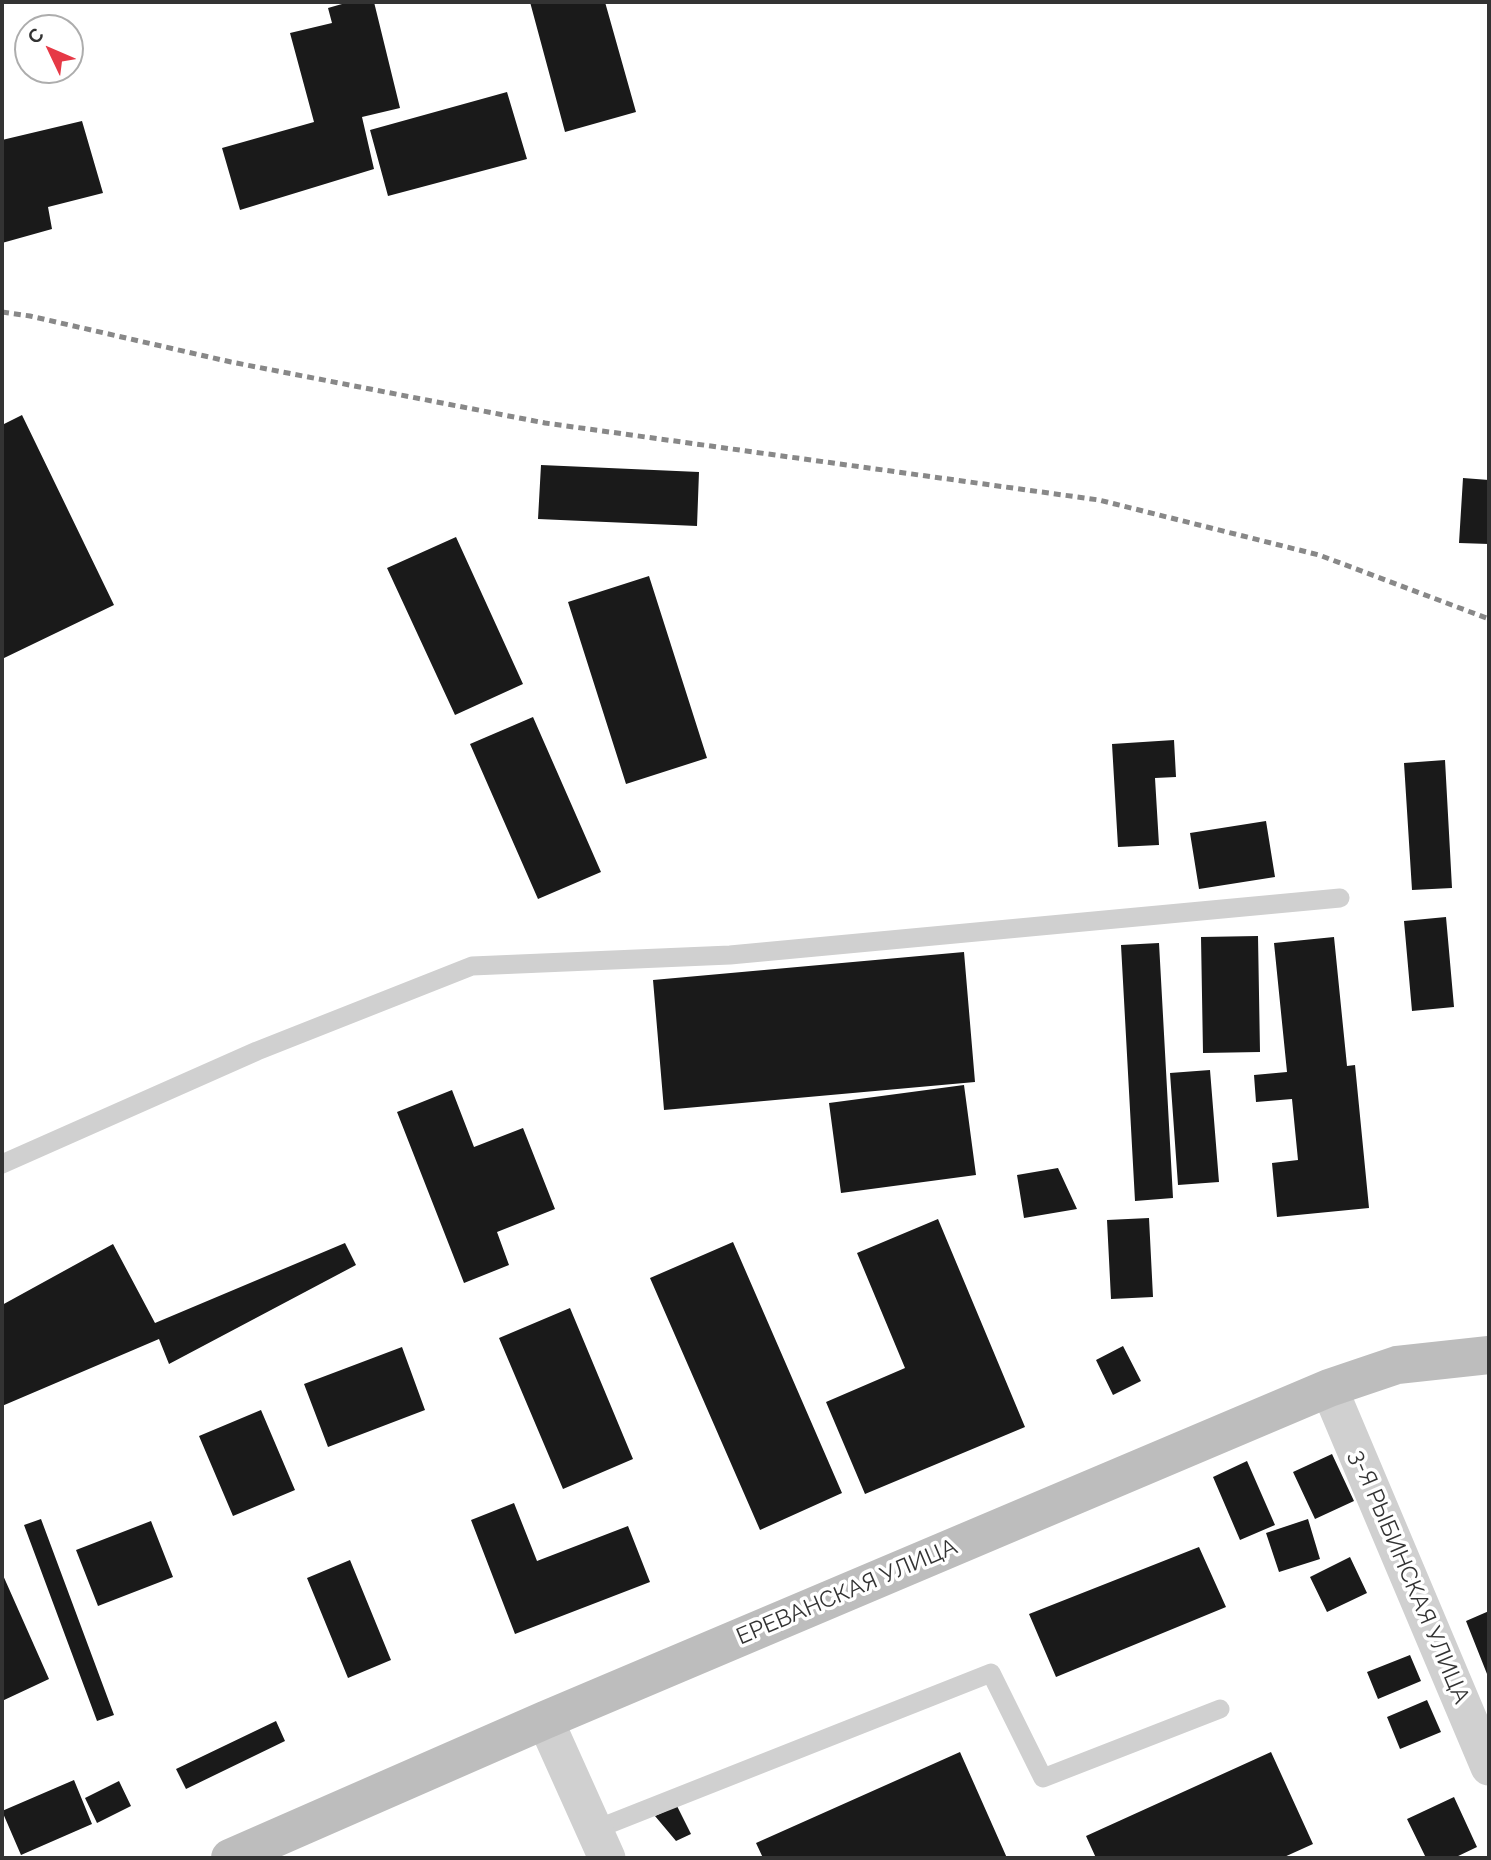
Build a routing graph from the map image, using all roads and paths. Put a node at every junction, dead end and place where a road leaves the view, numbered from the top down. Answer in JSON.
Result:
{"nodes":[{"id":1,"x":1340,"y":898,"type":"dead end"},
{"id":2,"x":2,"y":1164,"type":"edge"},
{"id":3,"x":1481,"y":1355,"type":"edge"},
{"id":4,"x":1329,"y":1388,"type":"junction"},
{"id":5,"x":1220,"y":1709,"type":"dead end"},
{"id":6,"x":545,"y":1720,"type":"junction"},
{"id":7,"x":1489,"y":1767,"type":"edge"},
{"id":8,"x":600,"y":1844,"type":"edge"},
{"id":9,"x":248,"y":1854,"type":"edge"}],
"edges":[{"from":1,"to":2,"type":"lane"},
{"from":3,"to":4,"type":"main road","name":"ЕРЕВАНСКАЯ УЛИЦА"},
{"from":4,"to":6,"type":"main road","name":"ЕРЕВАНСКАЯ УЛИЦА"},
{"from":4,"to":7,"type":"street","name":"3-Я РЫБИНСКАЯ УЛИЦА"},
{"from":5,"to":8,"type":"lane"},
{"from":6,"to":8,"type":"street"},
{"from":6,"to":9,"type":"main road","name":"ЕРЕВАНСКАЯ УЛИЦА"}]}
